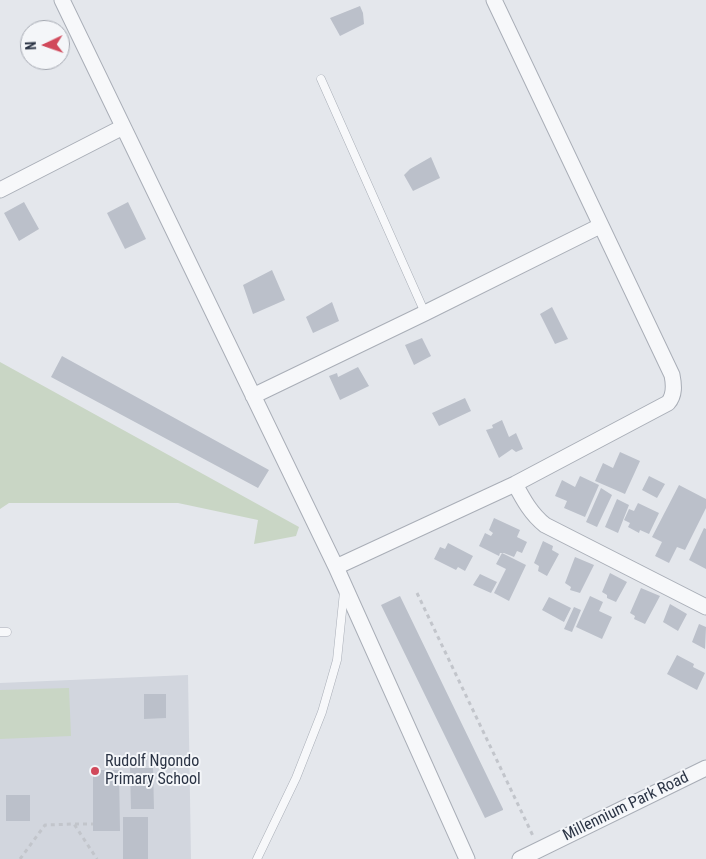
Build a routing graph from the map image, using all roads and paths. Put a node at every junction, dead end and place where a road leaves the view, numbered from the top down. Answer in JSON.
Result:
{"nodes":[{"id":1,"x":62,"y":0,"type":"edge"},
{"id":2,"x":494,"y":0,"type":"edge"},
{"id":3,"x":321,"y":79,"type":"dead end"},
{"id":4,"x":123,"y":127,"type":"junction"},
{"id":5,"x":0,"y":190,"type":"edge"},
{"id":6,"x":600,"y":226,"type":"junction"},
{"id":7,"x":425,"y":313,"type":"junction"},
{"id":8,"x":253,"y":396,"type":"junction"},
{"id":9,"x":514,"y":484,"type":"junction"},
{"id":10,"x":336,"y":567,"type":"junction"},
{"id":11,"x":344,"y":586,"type":"junction"},
{"id":12,"x":417,"y":593,"type":"dead end"},
{"id":13,"x":706,"y":607,"type":"edge"},
{"id":14,"x":706,"y":768,"type":"edge"},
{"id":15,"x":74,"y":824,"type":"junction"},
{"id":16,"x":93,"y":824,"type":"dead end"},
{"id":17,"x":541,"y":852,"type":"junction"},
{"id":18,"x":20,"y":859,"type":"edge"},
{"id":19,"x":97,"y":859,"type":"edge"},
{"id":20,"x":257,"y":859,"type":"edge"},
{"id":21,"x":467,"y":859,"type":"edge"},
{"id":22,"x":520,"y":859,"type":"edge"}],
"edges":[{"from":1,"to":4,"type":"street"},
{"from":2,"to":6,"type":"street"},
{"from":3,"to":7,"type":"lane"},
{"from":4,"to":5,"type":"street"},
{"from":4,"to":8,"type":"street"},
{"from":6,"to":7,"type":"street"},
{"from":6,"to":9,"type":"street"},
{"from":7,"to":8,"type":"street"},
{"from":8,"to":10,"type":"street"},
{"from":9,"to":10,"type":"street"},
{"from":9,"to":13,"type":"street"},
{"from":10,"to":11,"type":"street"},
{"from":11,"to":20,"type":"lane"},
{"from":11,"to":21,"type":"street"},
{"from":12,"to":17,"type":"path"},
{"from":14,"to":17,"type":"street","name":"Millennium Park Road"},
{"from":15,"to":16,"type":"path"},
{"from":15,"to":18,"type":"path"},
{"from":15,"to":19,"type":"path"},
{"from":17,"to":22,"type":"street","name":"Millennium Park Road"}]}
